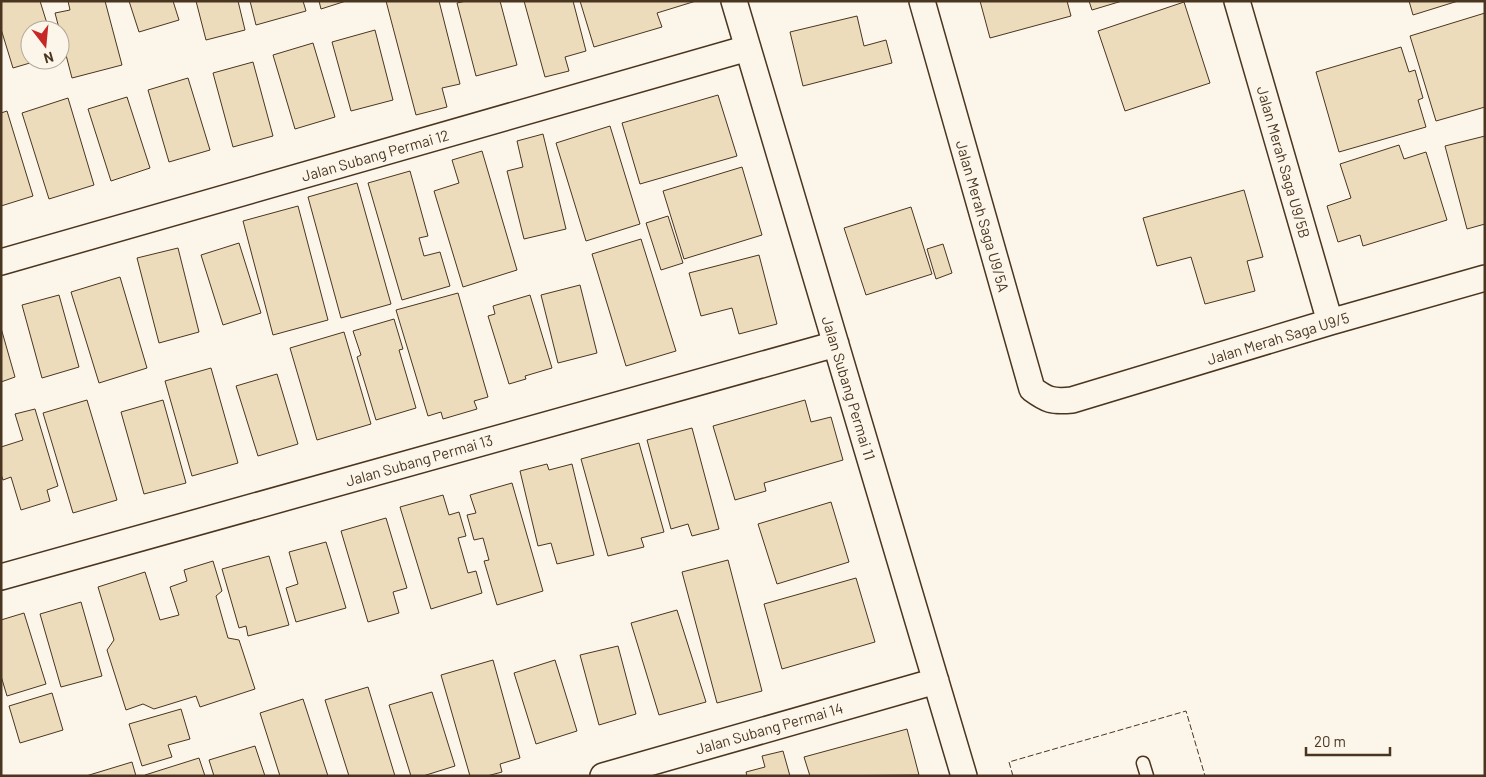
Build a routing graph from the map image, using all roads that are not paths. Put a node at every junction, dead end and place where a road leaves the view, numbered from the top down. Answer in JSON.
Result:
{"nodes":[{"id":1,"x":734,"y":1,"type":"edge"},
{"id":2,"x":922,"y":1,"type":"edge"},
{"id":3,"x":1237,"y":1,"type":"edge"},
{"id":4,"x":748,"y":48,"type":"junction"},
{"id":5,"x":1,"y":262,"type":"edge"},
{"id":6,"x":1485,"y":278,"type":"edge"},
{"id":7,"x":1330,"y":322,"type":"junction"},
{"id":8,"x":836,"y":344,"type":"junction"},
{"id":9,"x":1072,"y":400,"type":"joint"},
{"id":10,"x":1,"y":577,"type":"edge"},
{"id":11,"x":936,"y":681,"type":"junction"},
{"id":12,"x":603,"y":776,"type":"edge"},
{"id":13,"x":964,"y":776,"type":"edge"}],
"edges":[{"from":1,"to":4,"type":"street","name":"Jalan Subang Permai 11"},
{"from":2,"to":9,"type":"street","name":"Jalan Merah Saga U9/5A"},
{"from":3,"to":7,"type":"street","name":"Jalan Merah Saga U9/5B"},
{"from":4,"to":5,"type":"street","name":"Jalan Subang Permai 12"},
{"from":4,"to":8,"type":"street","name":"Jalan Subang Permai 11"},
{"from":6,"to":7,"type":"street","name":"Jalan Merah Saga U9/5"},
{"from":7,"to":9,"type":"street","name":"Jalan Merah Saga U9/5"},
{"from":8,"to":10,"type":"street","name":"Jalan Subang Permai 13"},
{"from":8,"to":11,"type":"street","name":"Jalan Subang Permai 11"},
{"from":11,"to":12,"type":"street","name":"Jalan Subang Permai 14"},
{"from":11,"to":13,"type":"street","name":"Jalan Subang Permai 11"}]}
